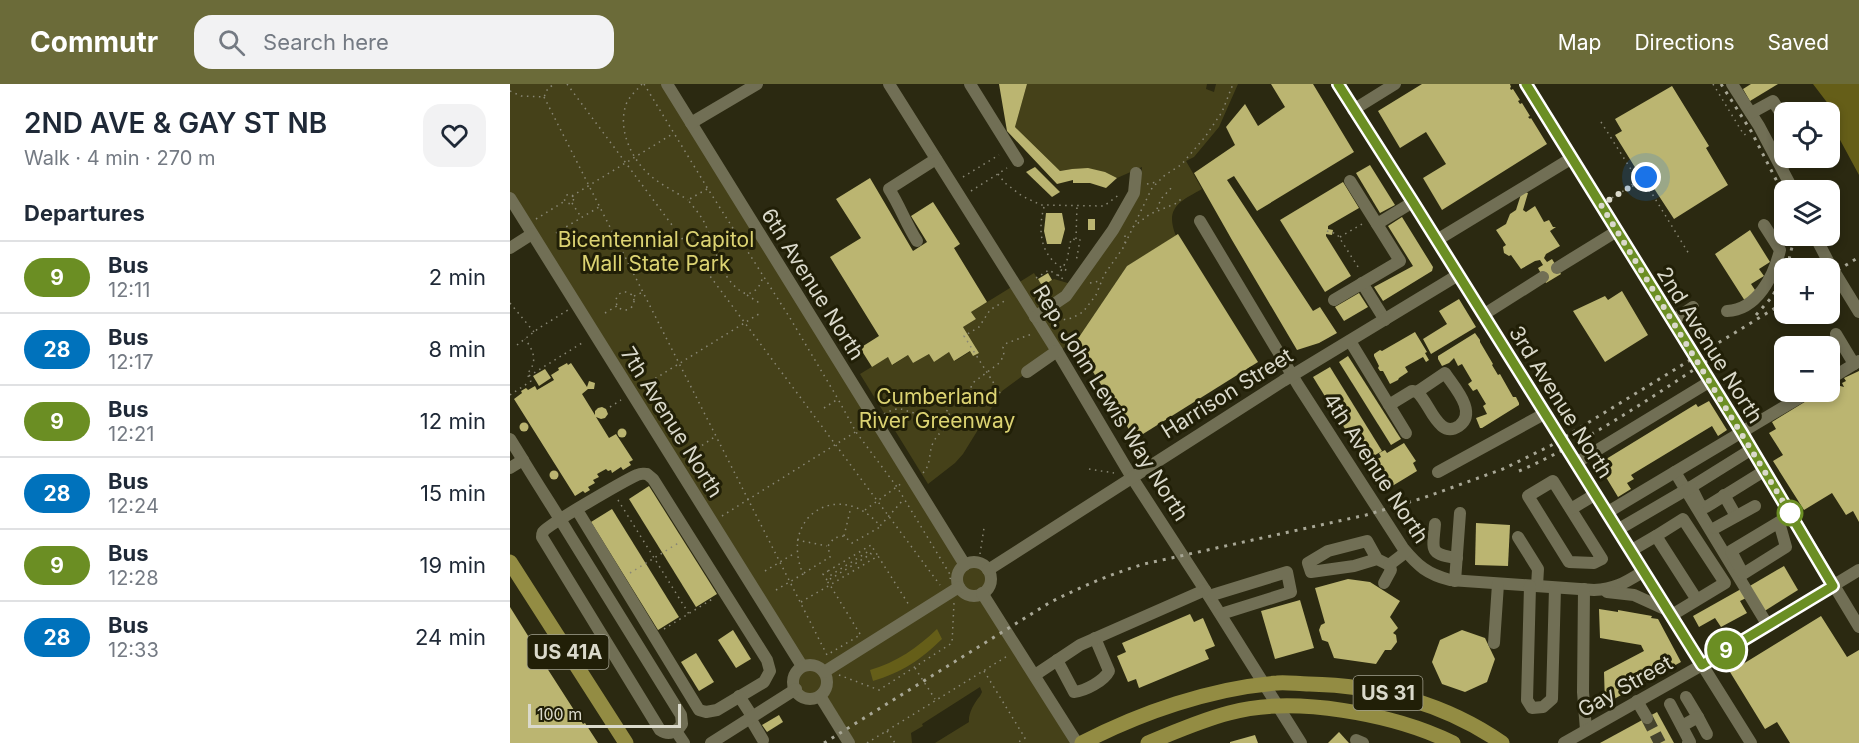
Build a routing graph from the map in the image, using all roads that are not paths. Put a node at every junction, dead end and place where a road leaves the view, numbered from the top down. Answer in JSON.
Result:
{"nodes":[{"id":1,"x":667,"y":84,"type":"edge"},
{"id":2,"x":757,"y":84,"type":"edge"},
{"id":3,"x":889,"y":84,"type":"edge"},
{"id":4,"x":970,"y":84,"type":"edge"},
{"id":5,"x":1338,"y":84,"type":"edge"},
{"id":6,"x":1395,"y":84,"type":"edge"},
{"id":7,"x":1526,"y":84,"type":"edge"},
{"id":8,"x":1732,"y":84,"type":"edge"},
{"id":9,"x":1774,"y":103,"type":"edge"},
{"id":10,"x":1353,"y":110,"type":"junction"},
{"id":11,"x":1751,"y":113,"type":"junction"},
{"id":12,"x":691,"y":123,"type":"junction"},
{"id":13,"x":1774,"y":154,"type":"edge"},
{"id":14,"x":1572,"y":158,"type":"junction"},
{"id":15,"x":936,"y":159,"type":"junction"},
{"id":16,"x":1018,"y":161,"type":"road end"},
{"id":17,"x":1138,"y":179,"type":"road end"},
{"id":18,"x":1350,"y":181,"type":"dead end"},
{"id":19,"x":510,"y":198,"type":"edge"},
{"id":20,"x":1413,"y":202,"type":"junction"},
{"id":21,"x":1200,"y":221,"type":"dead end"},
{"id":22,"x":1375,"y":221,"type":"junction"},
{"id":23,"x":1764,"y":225,"type":"dead end"},
{"id":24,"x":529,"y":230,"type":"junction"},
{"id":25,"x":1617,"y":231,"type":"junction"},
{"id":26,"x":1437,"y":240,"type":"junction"},
{"id":27,"x":917,"y":241,"type":"dead end"},
{"id":28,"x":1820,"y":246,"type":"edge"},
{"id":29,"x":510,"y":248,"type":"edge"},
{"id":30,"x":1557,"y":268,"type":"dead end"},
{"id":31,"x":1458,"y":275,"type":"junction"},
{"id":32,"x":1543,"y":277,"type":"dead end"},
{"id":33,"x":1364,"y":282,"type":"junction"},
{"id":34,"x":1334,"y":300,"type":"dead end"},
{"id":35,"x":1693,"y":307,"type":"dead end"},
{"id":36,"x":1727,"y":311,"type":"dead end"},
{"id":37,"x":1859,"y":312,"type":"edge"},
{"id":38,"x":1483,"y":315,"type":"junction"},
{"id":39,"x":1035,"y":317,"type":"junction"},
{"id":40,"x":1385,"y":320,"type":"junction"},
{"id":41,"x":1672,"y":321,"type":"junction"},
{"id":42,"x":1836,"y":334,"type":"dead end"},
{"id":43,"x":1350,"y":341,"type":"junction"},
{"id":44,"x":1056,"y":351,"type":"junction"},
{"id":45,"x":1856,"y":362,"type":"edge"},
{"id":46,"x":1027,"y":372,"type":"dead end"},
{"id":47,"x":1840,"y":372,"type":"edge"},
{"id":48,"x":1293,"y":375,"type":"junction"},
{"id":49,"x":1709,"y":382,"type":"junction"},
{"id":50,"x":1417,"y":392,"type":"junction"},
{"id":51,"x":1792,"y":402,"type":"edge"},
{"id":52,"x":1389,"y":405,"type":"junction"},
{"id":53,"x":1544,"y":414,"type":"junction"},
{"id":54,"x":1741,"y":431,"type":"junction"},
{"id":55,"x":1406,"y":433,"type":"dead end"},
{"id":56,"x":510,"y":439,"type":"edge"},
{"id":57,"x":1752,"y":449,"type":"junction"},
{"id":58,"x":523,"y":460,"type":"junction"},
{"id":59,"x":1576,"y":463,"type":"junction"},
{"id":60,"x":510,"y":468,"type":"edge"},
{"id":61,"x":1764,"y":471,"type":"junction"},
{"id":62,"x":1438,"y":472,"type":"dead end"},
{"id":63,"x":1675,"y":472,"type":"junction"},
{"id":64,"x":1131,"y":476,"type":"junction"},
{"id":65,"x":1688,"y":488,"type":"junction"},
{"id":66,"x":1596,"y":494,"type":"junction"},
{"id":67,"x":1724,"y":495,"type":"junction"},
{"id":68,"x":1755,"y":506,"type":"dead end"},
{"id":69,"x":1571,"y":509,"type":"junction"},
{"id":70,"x":577,"y":510,"type":"junction"},
{"id":71,"x":1608,"y":512,"type":"junction"},
{"id":72,"x":1460,"y":513,"type":"dead end"},
{"id":73,"x":1736,"y":516,"type":"junction"},
{"id":74,"x":560,"y":520,"type":"junction"},
{"id":75,"x":1781,"y":520,"type":"joint"},
{"id":76,"x":1435,"y":524,"type":"dead end"},
{"id":77,"x":1715,"y":528,"type":"dead end"},
{"id":78,"x":1619,"y":529,"type":"junction"},
{"id":79,"x":1656,"y":536,"type":"junction"},
{"id":80,"x":1518,"y":537,"type":"dead end"},
{"id":81,"x":1632,"y":550,"type":"junction"},
{"id":82,"x":1406,"y":552,"type":"junction"},
{"id":83,"x":1457,"y":558,"type":"junction"},
{"id":84,"x":1377,"y":559,"type":"junction"},
{"id":85,"x":510,"y":562,"type":"edge"},
{"id":86,"x":965,"y":565,"type":"junction"},
{"id":87,"x":1389,"y":565,"type":"junction"},
{"id":88,"x":988,"y":570,"type":"junction"},
{"id":89,"x":1859,"y":570,"type":"edge"},
{"id":90,"x":1644,"y":571,"type":"junction"},
{"id":91,"x":1455,"y":581,"type":"junction"},
{"id":92,"x":1384,"y":583,"type":"dead end"},
{"id":93,"x":1498,"y":584,"type":"junction"},
{"id":94,"x":1533,"y":586,"type":"junction"},
{"id":95,"x":1833,"y":586,"type":"junction"},
{"id":96,"x":959,"y":587,"type":"junction"},
{"id":97,"x":1555,"y":588,"type":"junction"},
{"id":98,"x":1589,"y":590,"type":"junction"},
{"id":99,"x":982,"y":593,"type":"junction"},
{"id":100,"x":1207,"y":593,"type":"junction"},
{"id":101,"x":1697,"y":600,"type":"junction"},
{"id":102,"x":1670,"y":613,"type":"junction"},
{"id":103,"x":1221,"y":614,"type":"junction"},
{"id":104,"x":1767,"y":624,"type":"junction"},
{"id":105,"x":1859,"y":627,"type":"edge"},
{"id":106,"x":1095,"y":638,"type":"junction"},
{"id":107,"x":1494,"y":643,"type":"dead end"},
{"id":108,"x":1057,"y":660,"type":"junction"},
{"id":109,"x":1702,"y":665,"type":"junction"},
{"id":110,"x":802,"y":666,"type":"junction"},
{"id":111,"x":824,"y":672,"type":"junction"},
{"id":112,"x":1035,"y":675,"type":"junction"},
{"id":113,"x":1264,"y":685,"type":"junction"},
{"id":114,"x":795,"y":689,"type":"junction"},
{"id":115,"x":739,"y":696,"type":"junction"},
{"id":116,"x":820,"y":696,"type":"junction"},
{"id":117,"x":1686,"y":697,"type":"dead end"},
{"id":118,"x":1637,"y":701,"type":"junction"},
{"id":119,"x":1670,"y":704,"type":"dead end"},
{"id":120,"x":1278,"y":707,"type":"junction"},
{"id":121,"x":751,"y":717,"type":"junction"},
{"id":122,"x":1698,"y":717,"type":"junction"},
{"id":123,"x":1647,"y":718,"type":"tunnel mouth"},
{"id":124,"x":1682,"y":726,"type":"junction"},
{"id":125,"x":1586,"y":730,"type":"junction"},
{"id":126,"x":676,"y":731,"type":"junction"},
{"id":127,"x":1707,"y":734,"type":"dead end"},
{"id":128,"x":763,"y":740,"type":"dead end"},
{"id":129,"x":1447,"y":742,"type":"edge"},
{"id":130,"x":626,"y":743,"type":"edge"},
{"id":131,"x":684,"y":743,"type":"edge"},
{"id":132,"x":711,"y":743,"type":"edge"},
{"id":133,"x":849,"y":743,"type":"edge"},
{"id":134,"x":1079,"y":743,"type":"edge"},
{"id":135,"x":1148,"y":743,"type":"edge"},
{"id":136,"x":1301,"y":743,"type":"edge"},
{"id":137,"x":1502,"y":743,"type":"edge"},
{"id":138,"x":1564,"y":743,"type":"edge"},
{"id":139,"x":1688,"y":743,"type":"edge"},
{"id":140,"x":1751,"y":743,"type":"edge"}],
"edges":[{"from":1,"to":12,"type":"street","name":"6th Avenue North"},
{"from":2,"to":12,"type":"street"},
{"from":3,"to":15,"type":"street","name":"Rep. John Lewis Way North"},
{"from":4,"to":16,"type":"street"},
{"from":5,"to":10,"type":"street","name":"3rd Avenue North"},
{"from":6,"to":10,"type":"street"},
{"from":7,"to":14,"type":"street","name":"2nd Avenue North"},
{"from":8,"to":11,"type":"street"},
{"from":9,"to":11,"type":"street"},
{"from":10,"to":20,"type":"street","name":"3rd Avenue North"},
{"from":11,"to":13,"type":"street"},
{"from":12,"to":86,"type":"street","name":"6th Avenue North"},
{"from":14,"to":25,"type":"street","name":"2nd Avenue North"},
{"from":14,"to":26,"type":"street"},
{"from":15,"to":27,"type":"street"},
{"from":15,"to":39,"type":"street","name":"Rep. John Lewis Way North"},
{"from":17,"to":39,"type":"street"},
{"from":18,"to":22,"type":"street"},
{"from":19,"to":24,"type":"street","name":"7th Avenue North"},
{"from":20,"to":22,"type":"street"},
{"from":20,"to":26,"type":"street","name":"3rd Avenue North"},
{"from":21,"to":48,"type":"street","name":"4th Avenue North"},
{"from":22,"to":33,"type":"street"},
{"from":23,"to":36,"type":"street"},
{"from":24,"to":29,"type":"street"},
{"from":24,"to":110,"type":"street","name":"7th Avenue North"},
{"from":25,"to":30,"type":"street"},
{"from":25,"to":41,"type":"street","name":"2nd Avenue North"},
{"from":26,"to":31,"type":"street","name":"3rd Avenue North"},
{"from":28,"to":37,"type":"street"},
{"from":31,"to":38,"type":"street","name":"3rd Avenue North"},
{"from":31,"to":40,"type":"street","name":"Harrison Street"},
{"from":32,"to":38,"type":"street"},
{"from":33,"to":34,"type":"street"},
{"from":33,"to":40,"type":"street"},
{"from":35,"to":41,"type":"street"},
{"from":38,"to":53,"type":"street","name":"3rd Avenue North"},
{"from":39,"to":44,"type":"street","name":"Rep. John Lewis Way North"},
{"from":40,"to":43,"type":"street","name":"Harrison Street"},
{"from":41,"to":49,"type":"street","name":"2nd Avenue North"},
{"from":42,"to":45,"type":"street"},
{"from":43,"to":48,"type":"street","name":"Harrison Street"},
{"from":43,"to":52,"type":"street"},
{"from":44,"to":46,"type":"street"},
{"from":44,"to":64,"type":"street","name":"Rep. John Lewis Way North"},
{"from":45,"to":47,"type":"street"},
{"from":48,"to":64,"type":"street","name":"Harrison Street"},
{"from":48,"to":82,"type":"street","name":"4th Avenue North"},
{"from":49,"to":54,"type":"street","name":"2nd Avenue North"},
{"from":49,"to":59,"type":"street"},
{"from":50,"to":50,"type":"street"},
{"from":50,"to":52,"type":"street"},
{"from":51,"to":54,"type":"street"},
{"from":52,"to":55,"type":"street"},
{"from":53,"to":59,"type":"street","name":"3rd Avenue North"},
{"from":53,"to":62,"type":"street"},
{"from":54,"to":57,"type":"street","name":"2nd Avenue North"},
{"from":54,"to":63,"type":"street"},
{"from":56,"to":58,"type":"street"},
{"from":57,"to":61,"type":"street","name":"2nd Avenue North"},
{"from":57,"to":65,"type":"street"},
{"from":58,"to":60,"type":"street"},
{"from":58,"to":74,"type":"street"},
{"from":59,"to":66,"type":"street","name":"3rd Avenue North"},
{"from":61,"to":67,"type":"street"},
{"from":61,"to":95,"type":"street","name":"2nd Avenue North"},
{"from":63,"to":65,"type":"street"},
{"from":63,"to":71,"type":"street"},
{"from":64,"to":88,"type":"street","name":"Harrison Street"},
{"from":64,"to":100,"type":"street","name":"Rep. John Lewis Way North"},
{"from":65,"to":67,"type":"street"},
{"from":65,"to":78,"type":"street"},
{"from":65,"to":104,"type":"street"},
{"from":66,"to":69,"type":"street"},
{"from":66,"to":71,"type":"street","name":"3rd Avenue North"},
{"from":67,"to":73,"type":"street"},
{"from":68,"to":73,"type":"street"},
{"from":69,"to":69,"type":"street"},
{"from":70,"to":74,"type":"street"},
{"from":70,"to":115,"type":"street"},
{"from":70,"to":115,"type":"street"},
{"from":71,"to":78,"type":"street","name":"3rd Avenue North"},
{"from":72,"to":83,"type":"street"},
{"from":73,"to":77,"type":"street"},
{"from":74,"to":126,"type":"street"},
{"from":74,"to":126,"type":"street"},
{"from":75,"to":75,"type":"street"},
{"from":76,"to":83,"type":"street"},
{"from":78,"to":81,"type":"street","name":"3rd Avenue North"},
{"from":79,"to":81,"type":"street"},
{"from":79,"to":101,"type":"street"},
{"from":79,"to":101,"type":"street"},
{"from":80,"to":94,"type":"street"},
{"from":81,"to":90,"type":"street","name":"3rd Avenue North"},
{"from":82,"to":87,"type":"street"},
{"from":82,"to":91,"type":"street","name":"4th Avenue North"},
{"from":83,"to":91,"type":"street"},
{"from":84,"to":84,"type":"street"},
{"from":84,"to":87,"type":"street"},
{"from":85,"to":130,"type":"main road","number":"US 41A"},
{"from":86,"to":88,"type":"street"},
{"from":86,"to":96,"type":"street"},
{"from":87,"to":92,"type":"street"},
{"from":88,"to":99,"type":"street"},
{"from":89,"to":95,"type":"street","name":"Gay Street"},
{"from":90,"to":98,"type":"street","name":"4th Avenue North"},
{"from":90,"to":102,"type":"street","name":"3rd Avenue North"},
{"from":91,"to":93,"type":"street","name":"4th Avenue North"},
{"from":93,"to":94,"type":"street","name":"4th Avenue North"},
{"from":93,"to":107,"type":"street"},
{"from":94,"to":97,"type":"street","name":"4th Avenue North"},
{"from":94,"to":97,"type":"street"},
{"from":95,"to":104,"type":"street","name":"Gay Street"},
{"from":95,"to":105,"type":"street","name":"2nd Avenue North"},
{"from":96,"to":99,"type":"street"},
{"from":96,"to":111,"type":"street"},
{"from":97,"to":98,"type":"street","name":"4th Avenue North"},
{"from":98,"to":102,"type":"street"},
{"from":98,"to":125,"type":"street"},
{"from":99,"to":112,"type":"street"},
{"from":100,"to":103,"type":"street","name":"Rep. John Lewis Way North"},
{"from":100,"to":103,"type":"street"},
{"from":100,"to":106,"type":"street"},
{"from":101,"to":102,"type":"street"},
{"from":102,"to":109,"type":"street","name":"3rd Avenue North"},
{"from":103,"to":113,"type":"street","name":"Rep. John Lewis Way North"},
{"from":104,"to":109,"type":"street","name":"Gay Street"},
{"from":106,"to":108,"type":"street"},
{"from":106,"to":108,"type":"street"},
{"from":108,"to":112,"type":"street"},
{"from":109,"to":118,"type":"street","name":"Gay Street"},
{"from":109,"to":140,"type":"street","name":"3rd Avenue North"},
{"from":110,"to":111,"type":"street"},
{"from":110,"to":114,"type":"street"},
{"from":111,"to":116,"type":"street"},
{"from":112,"to":134,"type":"street"},
{"from":113,"to":120,"type":"street","name":"Rep. John Lewis Way North"},
{"from":113,"to":134,"type":"main road","number":"US 31"},
{"from":113,"to":137,"type":"main road","number":"US 31"},
{"from":114,"to":116,"type":"street"},
{"from":114,"to":121,"type":"street"},
{"from":115,"to":121,"type":"street"},
{"from":116,"to":133,"type":"street"},
{"from":117,"to":122,"type":"street"},
{"from":118,"to":123,"type":"street"},
{"from":118,"to":125,"type":"street","name":"Gay Street"},
{"from":119,"to":124,"type":"street"},
{"from":120,"to":129,"type":"main road","number":"US 31"},
{"from":120,"to":135,"type":"main road","number":"US 31"},
{"from":120,"to":136,"type":"street","name":"Rep. John Lewis Way North"},
{"from":121,"to":128,"type":"street"},
{"from":121,"to":132,"type":"street"},
{"from":122,"to":124,"type":"street"},
{"from":122,"to":127,"type":"street"},
{"from":124,"to":139,"type":"street"},
{"from":125,"to":138,"type":"street","name":"Gay Street"},
{"from":126,"to":131,"type":"street"}]}
